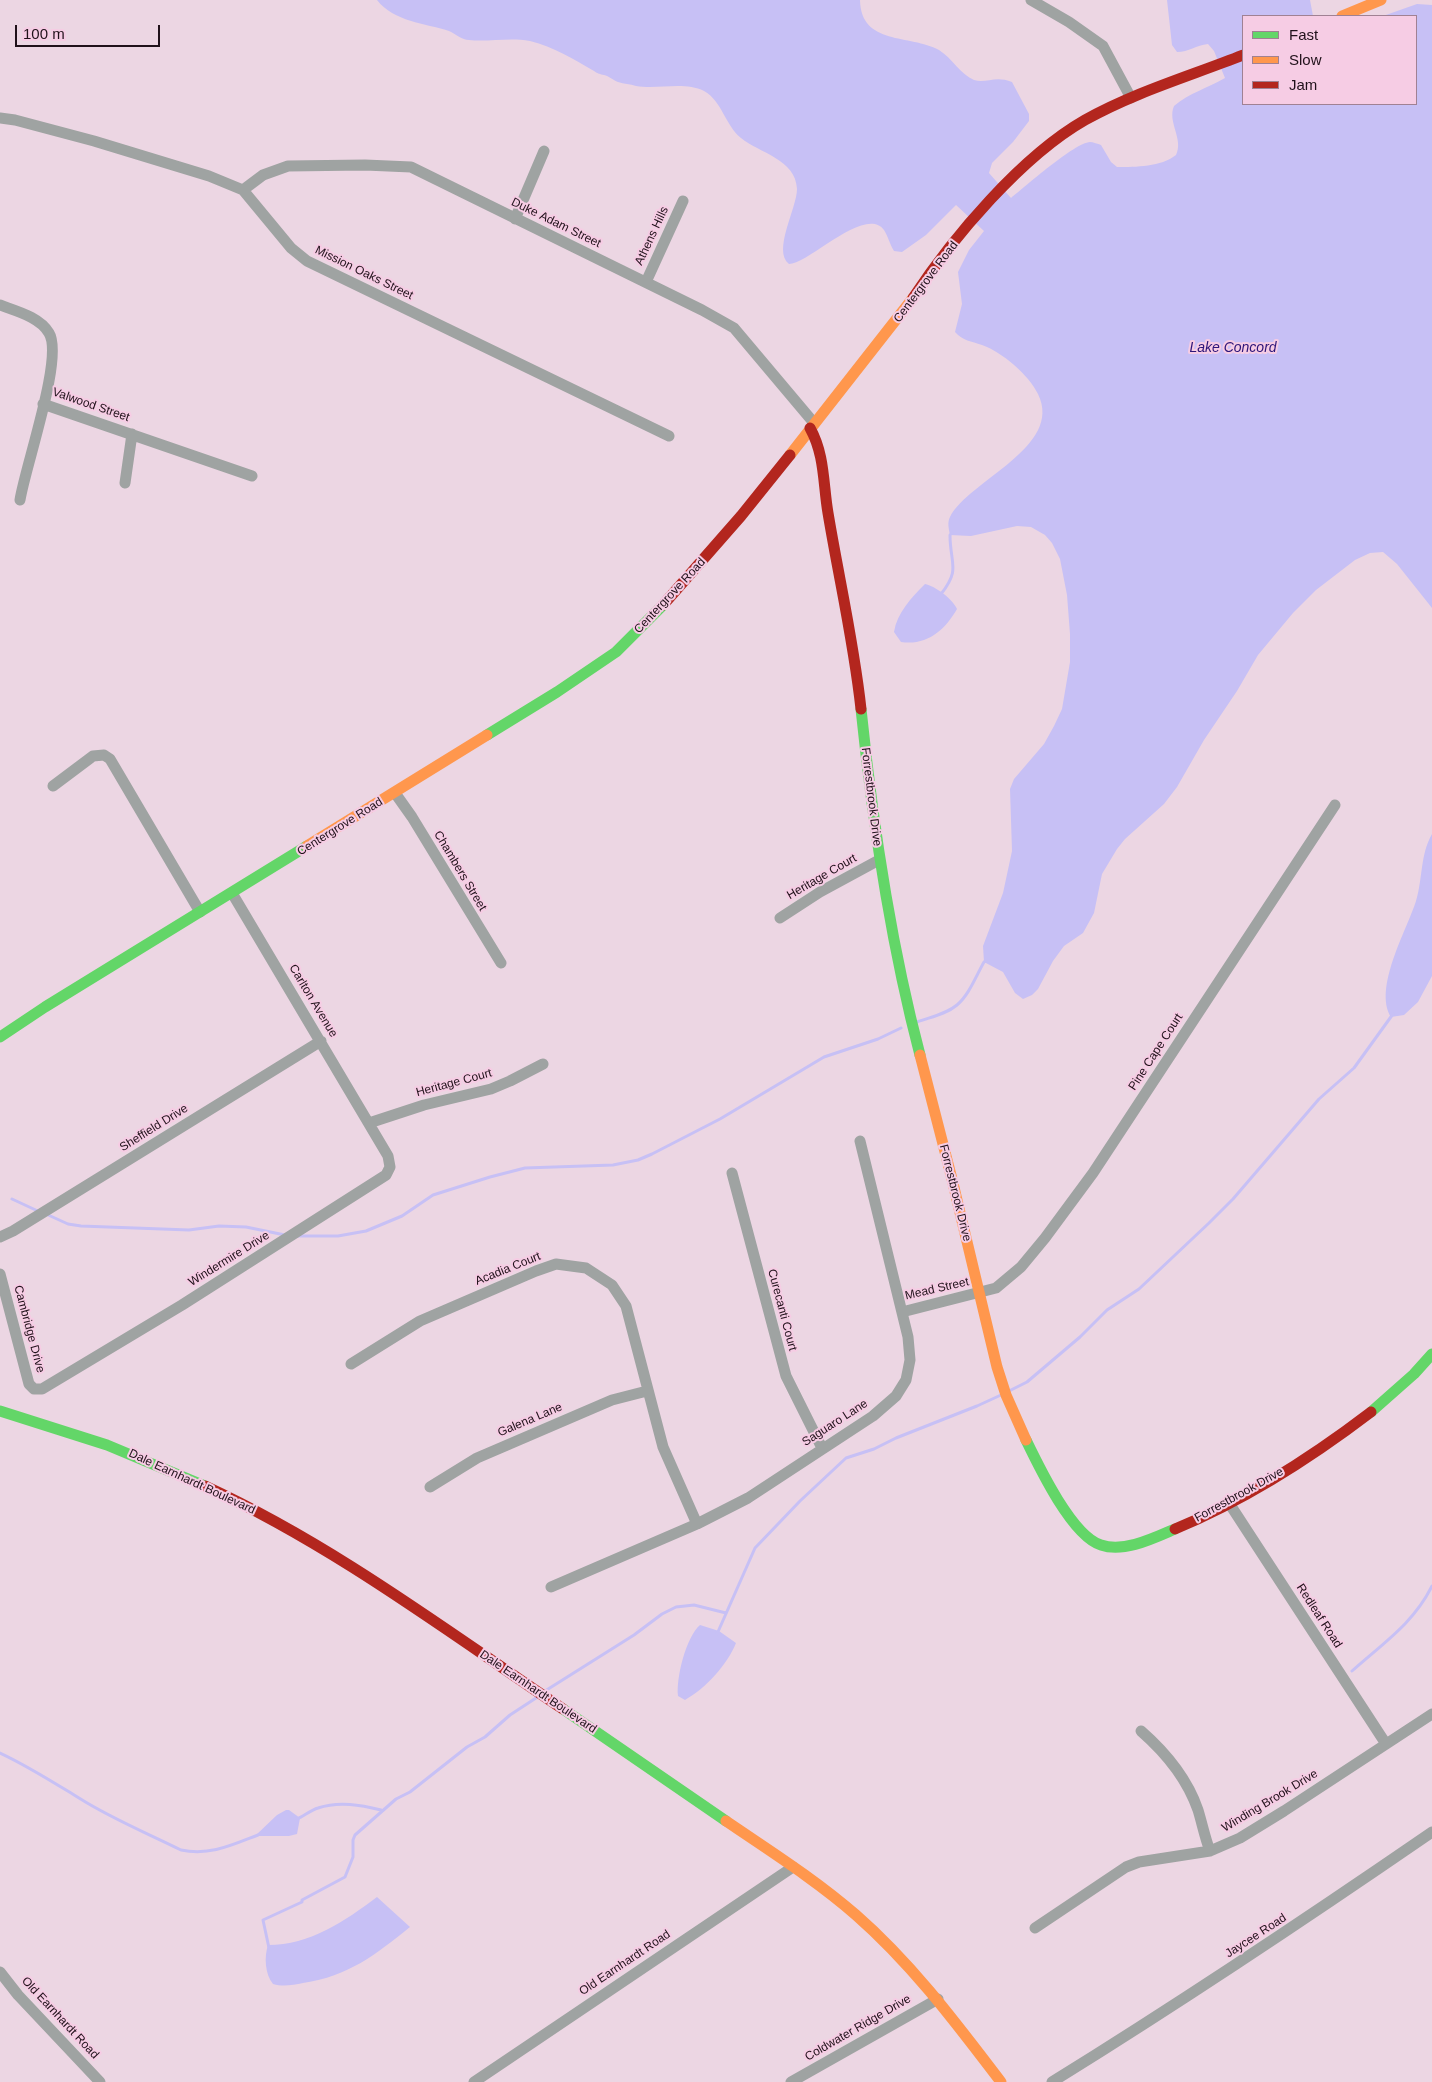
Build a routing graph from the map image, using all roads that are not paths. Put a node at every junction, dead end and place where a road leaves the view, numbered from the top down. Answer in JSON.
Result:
{"nodes":[{"id":1,"x":1031,"y":0,"type":"edge"},
{"id":2,"x":1381,"y":0,"type":"edge"},
{"id":3,"x":1346,"y":15,"type":"edge"},
{"id":4,"x":1242,"y":55,"type":"edge"},
{"id":5,"x":1131,"y":98,"type":"junction"},
{"id":6,"x":0,"y":118,"type":"edge"},
{"id":7,"x":544,"y":151,"type":"dead end"},
{"id":8,"x":243,"y":190,"type":"junction"},
{"id":9,"x":683,"y":201,"type":"dead end"},
{"id":10,"x":515,"y":219,"type":"junction"},
{"id":11,"x":646,"y":282,"type":"junction"},
{"id":12,"x":0,"y":305,"type":"edge"},
{"id":13,"x":43,"y":404,"type":"junction"},
{"id":14,"x":812,"y":426,"type":"junction"},
{"id":15,"x":132,"y":434,"type":"junction"},
{"id":16,"x":668,"y":436,"type":"dead end"},
{"id":17,"x":252,"y":476,"type":"dead end"},
{"id":18,"x":125,"y":483,"type":"dead end"},
{"id":19,"x":20,"y":500,"type":"dead end"},
{"id":20,"x":53,"y":786,"type":"dead end"},
{"id":21,"x":395,"y":793,"type":"junction"},
{"id":22,"x":1335,"y":805,"type":"dead end"},
{"id":23,"x":879,"y":860,"type":"junction"},
{"id":24,"x":232,"y":893,"type":"junction"},
{"id":25,"x":200,"y":912,"type":"junction"},
{"id":26,"x":780,"y":918,"type":"dead end"},
{"id":27,"x":501,"y":963,"type":"dead end"},
{"id":28,"x":0,"y":1037,"type":"edge"},
{"id":29,"x":321,"y":1041,"type":"junction"},
{"id":30,"x":543,"y":1064,"type":"dead end"},
{"id":31,"x":369,"y":1123,"type":"junction"},
{"id":32,"x":860,"y":1141,"type":"dead end"},
{"id":33,"x":732,"y":1173,"type":"dead end"},
{"id":34,"x":0,"y":1237,"type":"edge"},
{"id":35,"x":0,"y":1274,"type":"edge"},
{"id":36,"x":979,"y":1294,"type":"junction"},
{"id":37,"x":902,"y":1312,"type":"junction"},
{"id":38,"x":1432,"y":1354,"type":"edge"},
{"id":39,"x":351,"y":1364,"type":"dead end"},
{"id":40,"x":34,"y":1389,"type":"joint"},
{"id":41,"x":647,"y":1391,"type":"junction"},
{"id":42,"x":0,"y":1411,"type":"edge"},
{"id":43,"x":822,"y":1448,"type":"junction"},
{"id":44,"x":430,"y":1487,"type":"dead end"},
{"id":45,"x":1229,"y":1503,"type":"junction"},
{"id":46,"x":697,"y":1524,"type":"junction"},
{"id":47,"x":552,"y":1587,"type":"dead end"},
{"id":48,"x":1432,"y":1714,"type":"edge"},
{"id":49,"x":1141,"y":1731,"type":"dead end"},
{"id":50,"x":1386,"y":1744,"type":"junction"},
{"id":51,"x":1432,"y":1832,"type":"edge"},
{"id":52,"x":1210,"y":1851,"type":"junction"},
{"id":53,"x":792,"y":1867,"type":"junction"},
{"id":54,"x":1035,"y":1928,"type":"dead end"},
{"id":55,"x":0,"y":1972,"type":"edge"},
{"id":56,"x":938,"y":1999,"type":"junction"},
{"id":57,"x":100,"y":2082,"type":"edge"},
{"id":58,"x":474,"y":2082,"type":"edge"},
{"id":59,"x":791,"y":2082,"type":"edge"},
{"id":60,"x":1001,"y":2082,"type":"edge"},
{"id":61,"x":1052,"y":2082,"type":"edge"}],
"edges":[{"from":1,"to":5,"type":"street"},
{"from":2,"to":3,"type":"street"},
{"from":4,"to":5,"type":"street","name":"Centergrove Road"},
{"from":5,"to":14,"type":"street","name":"Centergrove Road"},
{"from":6,"to":8,"type":"street","name":"Mission Oaks Street"},
{"from":7,"to":10,"type":"street"},
{"from":8,"to":10,"type":"street","name":"Duke Adam Street"},
{"from":8,"to":16,"type":"street","name":"Mission Oaks Street"},
{"from":9,"to":11,"type":"street","name":"Athens Hills"},
{"from":10,"to":11,"type":"street","name":"Duke Adam Street"},
{"from":11,"to":14,"type":"street","name":"Duke Adam Street"},
{"from":12,"to":13,"type":"street","name":"Valwood Street"},
{"from":13,"to":15,"type":"street","name":"Valwood Street"},
{"from":13,"to":19,"type":"street"},
{"from":14,"to":21,"type":"street","name":"Centergrove Road"},
{"from":14,"to":23,"type":"street","name":"Forrestbrook Drive"},
{"from":15,"to":17,"type":"street","name":"Valwood Street"},
{"from":15,"to":18,"type":"street"},
{"from":20,"to":25,"type":"street"},
{"from":21,"to":24,"type":"street","name":"Centergrove Road"},
{"from":21,"to":27,"type":"street","name":"Chambers Street"},
{"from":22,"to":36,"type":"street","name":"Pine Cape Court"},
{"from":23,"to":26,"type":"street","name":"Heritage Court"},
{"from":23,"to":36,"type":"street","name":"Forrestbrook Drive"},
{"from":24,"to":25,"type":"street","name":"Centergrove Road"},
{"from":24,"to":29,"type":"street","name":"Carlton Avenue"},
{"from":25,"to":28,"type":"street","name":"Centergrove Road"},
{"from":29,"to":31,"type":"street","name":"Carlton Avenue"},
{"from":29,"to":34,"type":"street","name":"Sheffield Drive"},
{"from":30,"to":31,"type":"street","name":"Heritage Court"},
{"from":31,"to":40,"type":"street","name":"Windermire Drive"},
{"from":32,"to":37,"type":"street","name":"Saguaro Lane"},
{"from":33,"to":43,"type":"street","name":"Curecanti Court"},
{"from":35,"to":40,"type":"street","name":"Cambridge Drive"},
{"from":36,"to":37,"type":"street","name":"Mead Street"},
{"from":36,"to":45,"type":"street","name":"Forrestbrook Drive"},
{"from":37,"to":43,"type":"street","name":"Saguaro Lane"},
{"from":38,"to":45,"type":"street","name":"Forrestbrook Drive"},
{"from":39,"to":41,"type":"street","name":"Acadia Court"},
{"from":41,"to":44,"type":"street","name":"Galena Lane"},
{"from":41,"to":46,"type":"street","name":"Acadia Court"},
{"from":42,"to":53,"type":"street","name":"Dale Earnhardt Boulevard"},
{"from":43,"to":46,"type":"street","name":"Saguaro Lane"},
{"from":45,"to":50,"type":"street","name":"Redleaf Road"},
{"from":46,"to":47,"type":"street","name":"Saguaro Lane"},
{"from":48,"to":50,"type":"street","name":"Winding Brook Drive"},
{"from":49,"to":52,"type":"street"},
{"from":50,"to":52,"type":"street","name":"Winding Brook Drive"},
{"from":51,"to":61,"type":"street","name":"Jaycee Road"},
{"from":52,"to":54,"type":"street","name":"Winding Brook Drive"},
{"from":53,"to":56,"type":"street","name":"Dale Earnhardt Boulevard"},
{"from":53,"to":58,"type":"street","name":"Old Earnhardt Road"},
{"from":55,"to":57,"type":"street","name":"Old Earnhardt Road"},
{"from":56,"to":59,"type":"street","name":"Coldwater Ridge Drive"},
{"from":56,"to":60,"type":"street","name":"Dale Earnhardt Boulevard"}]}
